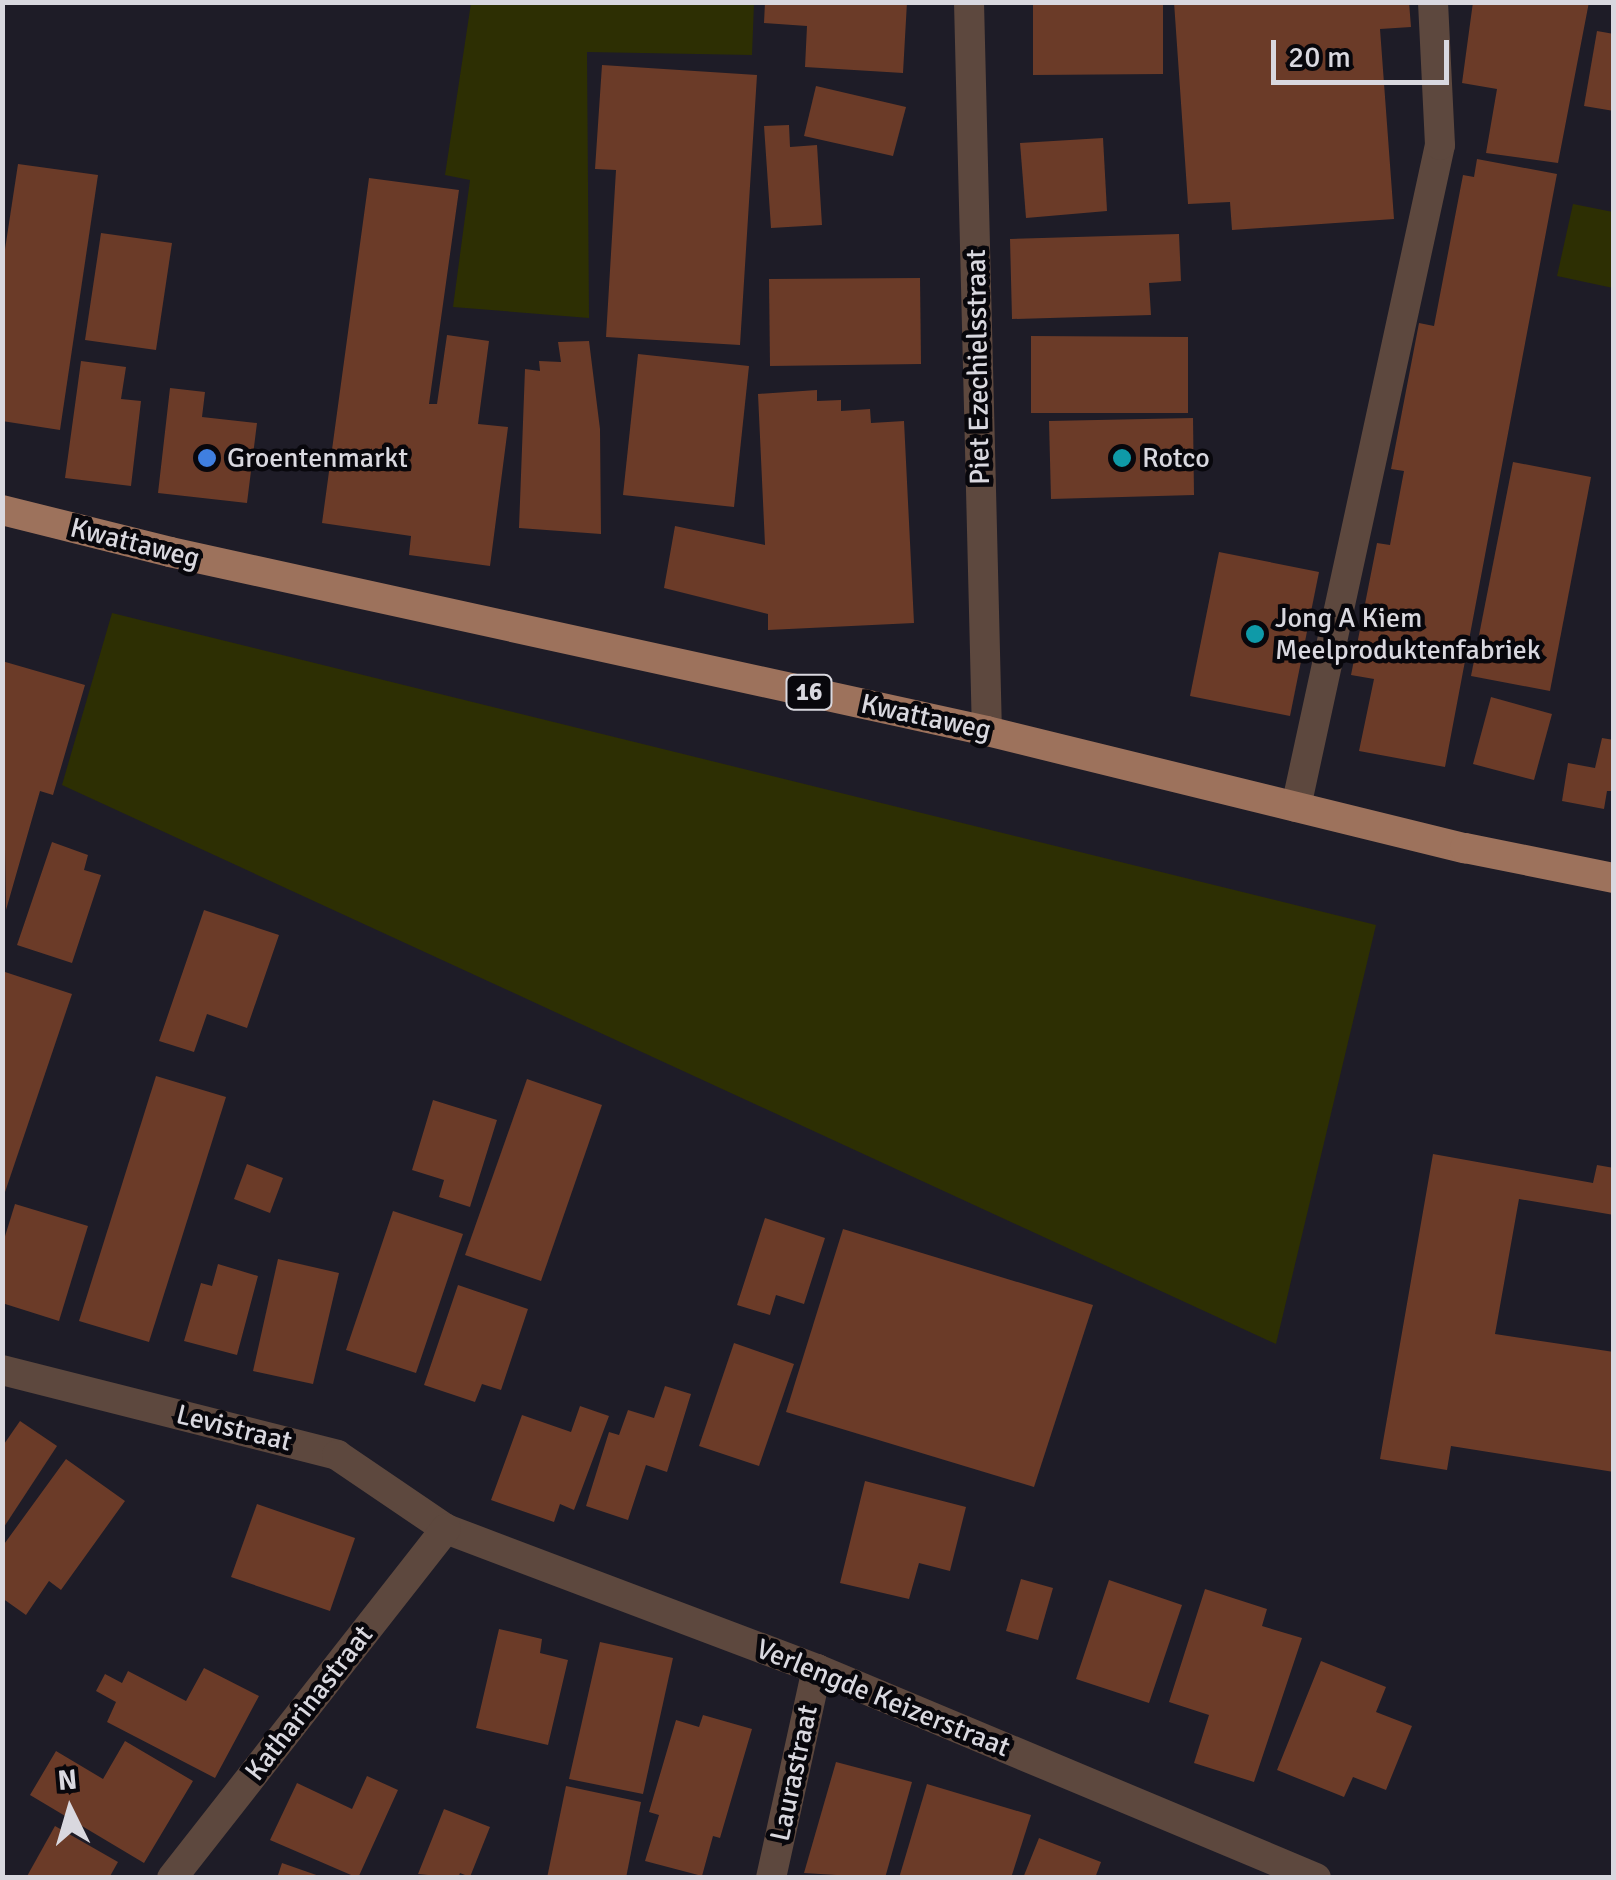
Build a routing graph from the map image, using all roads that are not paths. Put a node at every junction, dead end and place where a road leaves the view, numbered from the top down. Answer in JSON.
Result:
{"nodes":[{"id":1,"x":969,"y":2,"type":"edge"},
{"id":2,"x":1433,"y":2,"type":"edge"},
{"id":3,"x":2,"y":510,"type":"edge"},
{"id":4,"x":987,"y":731,"type":"junction"},
{"id":5,"x":1296,"y":807,"type":"junction"},
{"id":6,"x":1614,"y":878,"type":"edge"},
{"id":7,"x":2,"y":1370,"type":"edge"},
{"id":8,"x":446,"y":1529,"type":"junction"},
{"id":9,"x":817,"y":1668,"type":"junction"},
{"id":10,"x":172,"y":1878,"type":"edge"},
{"id":11,"x":771,"y":1878,"type":"edge"},
{"id":12,"x":1316,"y":1878,"type":"edge"}],
"edges":[{"from":1,"to":4,"type":"street","name":"Piet Ezechielsstraat"},
{"from":2,"to":5,"type":"street"},
{"from":3,"to":4,"type":"main road","name":"Kwattaweg","number":"16"},
{"from":4,"to":5,"type":"main road","name":"Kwattaweg","number":"16"},
{"from":5,"to":6,"type":"main road","name":"Kwattaweg","number":"16"},
{"from":7,"to":8,"type":"street","name":"Levistraat"},
{"from":8,"to":9,"type":"street","name":"Verlengde Keizerstraat"},
{"from":8,"to":10,"type":"street","name":"Katharinastraat"},
{"from":9,"to":11,"type":"street","name":"Laurastraat"},
{"from":9,"to":12,"type":"street","name":"Verlengde Keizerstraat"}]}
